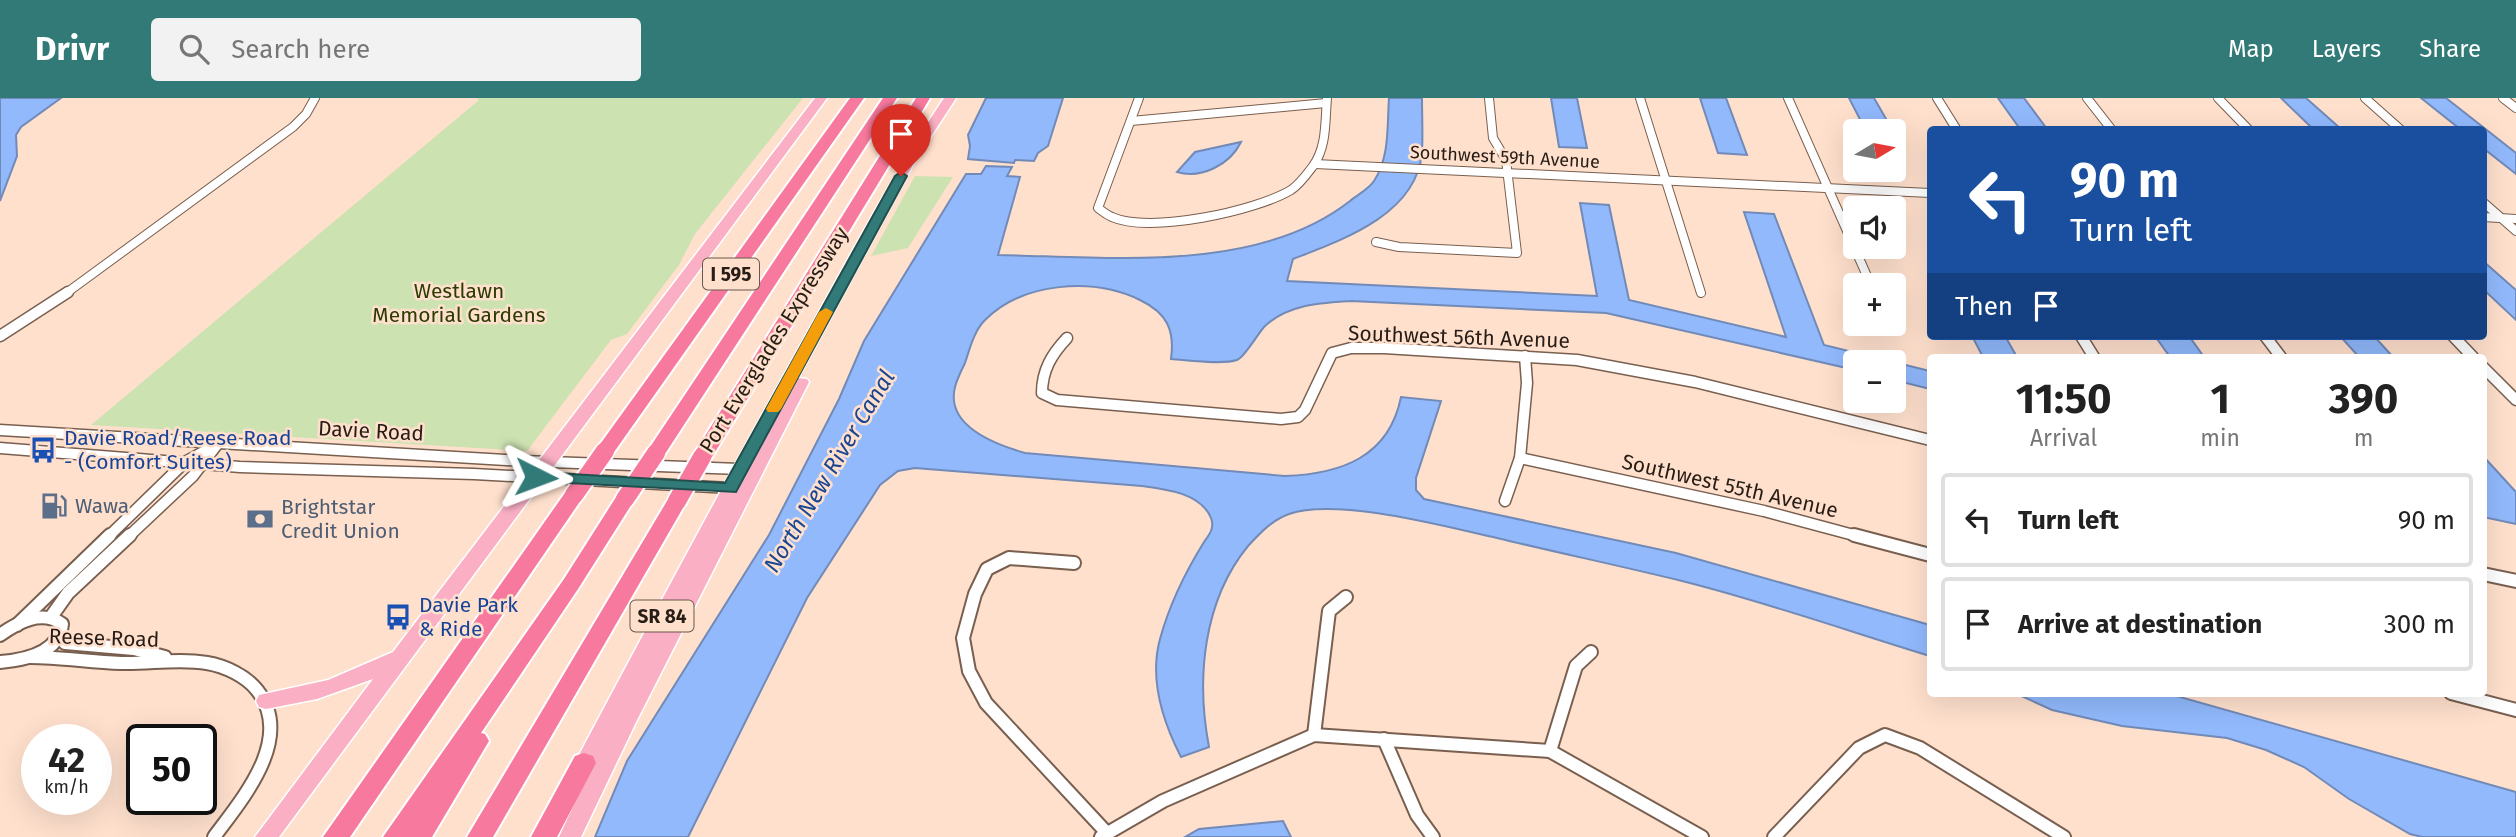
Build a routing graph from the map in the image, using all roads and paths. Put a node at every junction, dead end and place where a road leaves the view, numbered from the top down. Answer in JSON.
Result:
{"nodes":[{"id":1,"x":315,"y":98,"type":"edge"},
{"id":2,"x":821,"y":98,"type":"edge"},
{"id":3,"x":857,"y":98,"type":"edge"},
{"id":4,"x":890,"y":98,"type":"edge"},
{"id":5,"x":923,"y":98,"type":"edge"},
{"id":6,"x":950,"y":98,"type":"edge"},
{"id":7,"x":1139,"y":98,"type":"edge"},
{"id":8,"x":1489,"y":98,"type":"edge"},
{"id":9,"x":1640,"y":98,"type":"edge"},
{"id":10,"x":1788,"y":98,"type":"edge"},
{"id":11,"x":1937,"y":98,"type":"edge"},
{"id":12,"x":2087,"y":98,"type":"edge"},
{"id":13,"x":2218,"y":98,"type":"edge"},
{"id":14,"x":2365,"y":98,"type":"edge"},
{"id":15,"x":2503,"y":98,"type":"edge"},
{"id":16,"x":1327,"y":100,"type":"edge"},
{"id":17,"x":2516,"y":108,"type":"edge"},
{"id":18,"x":1131,"y":121,"type":"junction"},
{"id":19,"x":1954,"y":126,"type":"edge"},
{"id":20,"x":2109,"y":126,"type":"edge"},
{"id":21,"x":2245,"y":126,"type":"edge"},
{"id":22,"x":2396,"y":126,"type":"edge"},
{"id":23,"x":1315,"y":164,"type":"junction"},
{"id":24,"x":1508,"y":174,"type":"junction"},
{"id":25,"x":1666,"y":180,"type":"junction"},
{"id":26,"x":1830,"y":188,"type":"junction"},
{"id":27,"x":1927,"y":192,"type":"edge"},
{"id":28,"x":2487,"y":206,"type":"edge"},
{"id":29,"x":2487,"y":217,"type":"edge"},
{"id":30,"x":2501,"y":218,"type":"junction"},
{"id":31,"x":2516,"y":219,"type":"edge"},
{"id":32,"x":2516,"y":230,"type":"edge"},
{"id":33,"x":1376,"y":242,"type":"dead end"},
{"id":34,"x":854,"y":261,"type":"junction"},
{"id":35,"x":1866,"y":273,"type":"edge"},
{"id":36,"x":1701,"y":293,"type":"dead end"},
{"id":37,"x":0,"y":336,"type":"edge"},
{"id":38,"x":1067,"y":338,"type":"dead end"},
{"id":39,"x":2268,"y":340,"type":"edge"},
{"id":40,"x":2457,"y":340,"type":"edge"},
{"id":41,"x":2279,"y":354,"type":"edge"},
{"id":42,"x":2470,"y":354,"type":"edge"},
{"id":43,"x":1525,"y":356,"type":"junction"},
{"id":44,"x":2487,"y":371,"type":"edge"},
{"id":45,"x":2516,"y":400,"type":"edge"},
{"id":46,"x":0,"y":430,"type":"edge"},
{"id":47,"x":1927,"y":439,"type":"edge"},
{"id":48,"x":218,"y":444,"type":"junction"},
{"id":49,"x":0,"y":448,"type":"edge"},
{"id":50,"x":1520,"y":458,"type":"junction"},
{"id":51,"x":549,"y":461,"type":"junction"},
{"id":52,"x":185,"y":462,"type":"junction"},
{"id":53,"x":205,"y":464,"type":"junction"},
{"id":54,"x":740,"y":469,"type":"junction"},
{"id":55,"x":536,"y":477,"type":"junction"},
{"id":56,"x":730,"y":488,"type":"junction"},
{"id":57,"x":1505,"y":501,"type":"dead end"},
{"id":58,"x":1927,"y":554,"type":"edge"},
{"id":59,"x":1074,"y":563,"type":"dead end"},
{"id":60,"x":2487,"y":575,"type":"edge"},
{"id":61,"x":2516,"y":581,"type":"edge"},
{"id":62,"x":570,"y":584,"type":"junction"},
{"id":63,"x":1346,"y":597,"type":"dead end"},
{"id":64,"x":51,"y":617,"type":"junction"},
{"id":65,"x":6,"y":630,"type":"edge"},
{"id":66,"x":59,"y":636,"type":"junction"},
{"id":67,"x":1591,"y":652,"type":"dead end"},
{"id":68,"x":30,"y":657,"type":"junction"},
{"id":69,"x":399,"y":657,"type":"junction"},
{"id":70,"x":178,"y":660,"type":"junction"},
{"id":71,"x":0,"y":662,"type":"edge"},
{"id":72,"x":2466,"y":697,"type":"edge"},
{"id":73,"x":266,"y":701,"type":"junction"},
{"id":74,"x":2516,"y":710,"type":"edge"},
{"id":75,"x":1314,"y":734,"type":"junction"},
{"id":76,"x":1384,"y":739,"type":"junction"},
{"id":77,"x":1550,"y":751,"type":"junction"},
{"id":78,"x":584,"y":763,"type":"junction"},
{"id":79,"x":1103,"y":835,"type":"edge"},
{"id":80,"x":1700,"y":836,"type":"edge"},
{"id":81,"x":214,"y":837,"type":"edge"},
{"id":82,"x":266,"y":837,"type":"edge"},
{"id":83,"x":336,"y":837,"type":"edge"},
{"id":84,"x":397,"y":837,"type":"edge"},
{"id":85,"x":419,"y":837,"type":"edge"},
{"id":86,"x":480,"y":837,"type":"edge"},
{"id":87,"x":544,"y":837,"type":"edge"},
{"id":88,"x":553,"y":837,"type":"edge"},
{"id":89,"x":570,"y":837,"type":"edge"},
{"id":90,"x":1433,"y":837,"type":"edge"},
{"id":91,"x":1774,"y":837,"type":"edge"},
{"id":92,"x":2064,"y":837,"type":"edge"}],
"edges":[{"from":1,"to":37,"type":"street"},
{"from":2,"to":51,"type":"main road"},
{"from":3,"to":83,"type":"highway","number":"I 595","bridge":true},
{"from":4,"to":62,"type":"highway","bridge":true},
{"from":5,"to":86,"type":"highway","name":"Port Everglades Expressway","bridge":true},
{"from":6,"to":34,"type":"main road","number":"SR 84"},
{"from":7,"to":18,"type":"street"},
{"from":8,"to":24,"type":"street"},
{"from":9,"to":25,"type":"street"},
{"from":10,"to":26,"type":"street"},
{"from":11,"to":19,"type":"street"},
{"from":12,"to":20,"type":"street"},
{"from":13,"to":21,"type":"street"},
{"from":14,"to":22,"type":"street"},
{"from":15,"to":17,"type":"street"},
{"from":16,"to":18,"type":"street"},
{"from":16,"to":23,"type":"street"},
{"from":18,"to":23,"type":"street"},
{"from":23,"to":24,"type":"street","name":"Southwest 59th Avenue"},
{"from":24,"to":25,"type":"street","name":"Southwest 59th Avenue"},
{"from":24,"to":33,"type":"street"},
{"from":25,"to":26,"type":"street","name":"Southwest 59th Avenue"},
{"from":25,"to":36,"type":"street"},
{"from":26,"to":27,"type":"street","name":"Southwest 59th Avenue"},
{"from":26,"to":35,"type":"street"},
{"from":28,"to":30,"type":"street"},
{"from":29,"to":30,"type":"street"},
{"from":30,"to":31,"type":"street"},
{"from":30,"to":32,"type":"street"},
{"from":34,"to":54,"type":"main road","number":"SR 84"},
{"from":34,"to":89,"type":"main road"},
{"from":38,"to":43,"type":"street","name":"Southwest 56th Avenue"},
{"from":39,"to":41,"type":"street"},
{"from":40,"to":42,"type":"street"},
{"from":43,"to":47,"type":"street","name":"Southwest 56th Avenue"},
{"from":43,"to":50,"type":"street"},
{"from":44,"to":45,"type":"street"},
{"from":46,"to":48,"type":"main road","name":"Davie Road"},
{"from":48,"to":51,"type":"main road","name":"Davie Road"},
{"from":48,"to":52,"type":"street","name":"Reese Road"},
{"from":48,"to":53,"type":"street","name":"Reese Road"},
{"from":49,"to":52,"type":"main road","name":"Davie Road"},
{"from":50,"to":57,"type":"street"},
{"from":50,"to":58,"type":"street","name":"Southwest 55th Avenue"},
{"from":51,"to":54,"type":"main road","name":"Davie Road"},
{"from":51,"to":55,"type":"main road"},
{"from":52,"to":53,"type":"main road","name":"Davie Road"},
{"from":52,"to":65,"type":"street","name":"Reese Road"},
{"from":53,"to":55,"type":"main road","name":"Davie Road"},
{"from":53,"to":64,"type":"street","name":"Reese Road"},
{"from":54,"to":56,"type":"main road","number":"SR 84"},
{"from":55,"to":56,"type":"main road","name":"Davie Road"},
{"from":55,"to":69,"type":"main road"},
{"from":56,"to":78,"type":"main road","number":"SR 84"},
{"from":59,"to":79,"type":"street"},
{"from":60,"to":61,"type":"street"},
{"from":62,"to":84,"type":"highway"},
{"from":62,"to":85,"type":"highway"},
{"from":63,"to":75,"type":"street"},
{"from":64,"to":65,"type":"street"},
{"from":64,"to":66,"type":"street"},
{"from":66,"to":68,"type":"street"},
{"from":66,"to":70,"type":"street","name":"Reese Road"},
{"from":67,"to":77,"type":"street"},
{"from":68,"to":70,"type":"street","name":"Reese Road"},
{"from":68,"to":71,"type":"street"},
{"from":69,"to":73,"type":"main road"},
{"from":69,"to":82,"type":"main road"},
{"from":70,"to":73,"type":"street","name":"Reese Road"},
{"from":72,"to":74,"type":"street"},
{"from":73,"to":81,"type":"street"},
{"from":75,"to":76,"type":"street"},
{"from":75,"to":79,"type":"street"},
{"from":76,"to":77,"type":"street"},
{"from":76,"to":90,"type":"street"},
{"from":77,"to":80,"type":"street"},
{"from":78,"to":87,"type":"highway"},
{"from":78,"to":88,"type":"main road","number":"SR 84"},
{"from":91,"to":92,"type":"street"}]}
